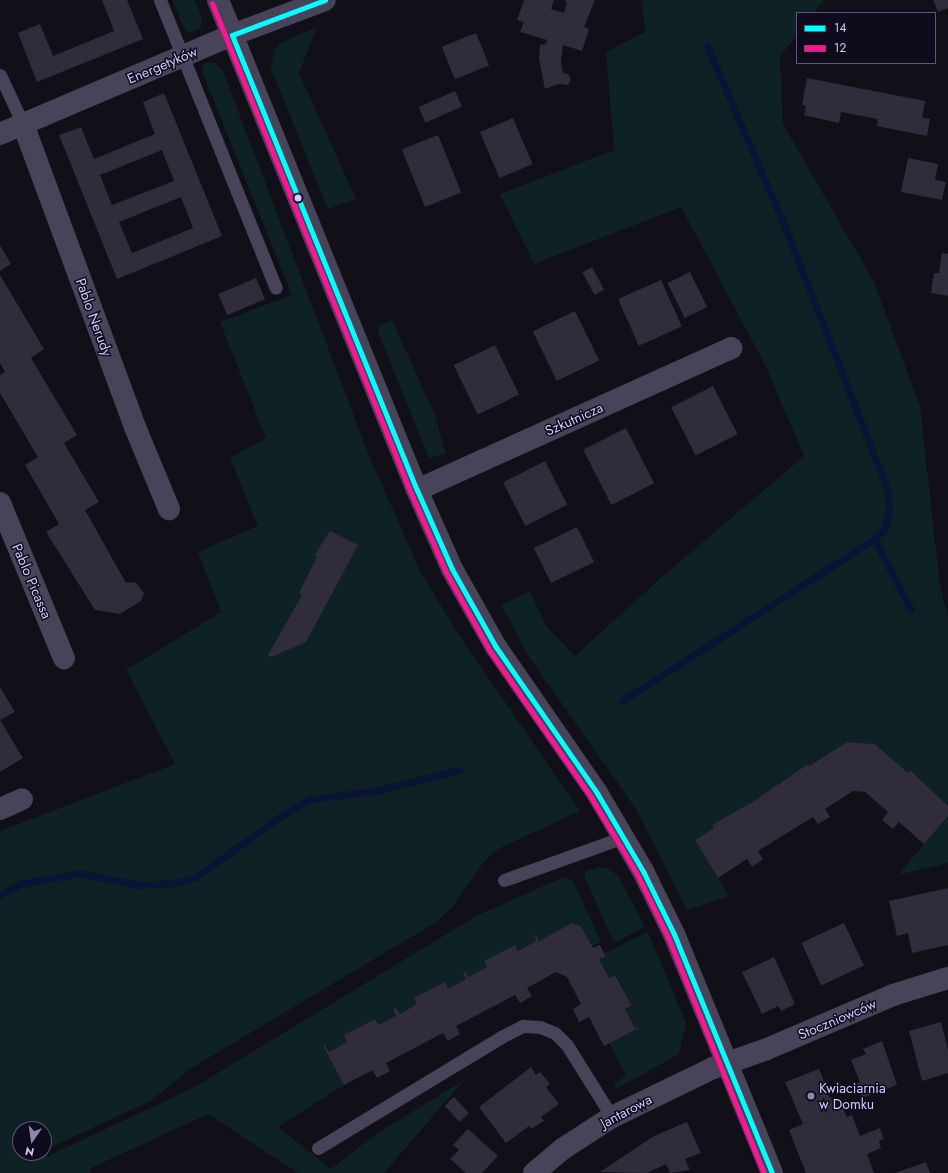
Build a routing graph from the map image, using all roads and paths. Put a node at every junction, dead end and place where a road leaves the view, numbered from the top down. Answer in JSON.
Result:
{"nodes":[{"id":1,"x":160,"y":0,"type":"edge"},
{"id":2,"x":218,"y":0,"type":"edge"},
{"id":3,"x":325,"y":0,"type":"edge"},
{"id":4,"x":232,"y":35,"type":"junction"},
{"id":5,"x":183,"y":56,"type":"junction"},
{"id":6,"x":0,"y":75,"type":"edge"},
{"id":7,"x":22,"y":124,"type":"junction"},
{"id":8,"x":0,"y":134,"type":"edge"},
{"id":9,"x":276,"y":288,"type":"dead end"},
{"id":10,"x":731,"y":348,"type":"dead end"},
{"id":11,"x":417,"y":490,"type":"junction"},
{"id":12,"x":0,"y":503,"type":"edge"},
{"id":13,"x":169,"y":509,"type":"dead end"},
{"id":14,"x":64,"y":658,"type":"dead end"},
{"id":15,"x":22,"y":799,"type":"dead end"},
{"id":16,"x":0,"y":809,"type":"edge"},
{"id":17,"x":624,"y":837,"type":"junction"},
{"id":18,"x":504,"y":880,"type":"dead end"},
{"id":19,"x":948,"y":978,"type":"edge"},
{"id":20,"x":727,"y":1063,"type":"junction"},
{"id":21,"x":612,"y":1117,"type":"junction"},
{"id":22,"x":318,"y":1148,"type":"dead end"},
{"id":23,"x":534,"y":1173,"type":"edge"},
{"id":24,"x":772,"y":1173,"type":"edge"}],
"edges":[{"from":1,"to":5,"type":"lane"},
{"from":2,"to":4,"type":"street"},
{"from":3,"to":4,"type":"street","name":"Energetyków"},
{"from":4,"to":5,"type":"street","name":"Energetyków"},
{"from":4,"to":11,"type":"street"},
{"from":5,"to":7,"type":"street","name":"Energetyków"},
{"from":5,"to":9,"type":"lane"},
{"from":6,"to":7,"type":"lane"},
{"from":7,"to":8,"type":"street","name":"Energetyków"},
{"from":7,"to":13,"type":"street","name":"Pablo Nerudy"},
{"from":10,"to":11,"type":"street","name":"Szkutnicza"},
{"from":11,"to":17,"type":"street"},
{"from":12,"to":14,"type":"street","name":"Pablo Picassa"},
{"from":15,"to":16,"type":"street"},
{"from":17,"to":18,"type":"lane"},
{"from":17,"to":20,"type":"street"},
{"from":19,"to":20,"type":"street","name":"Stoczniowców"},
{"from":20,"to":21,"type":"street","name":"Jantarowa"},
{"from":20,"to":24,"type":"street"},
{"from":21,"to":22,"type":"lane"},
{"from":21,"to":23,"type":"street","name":"Jantarowa"}]}
